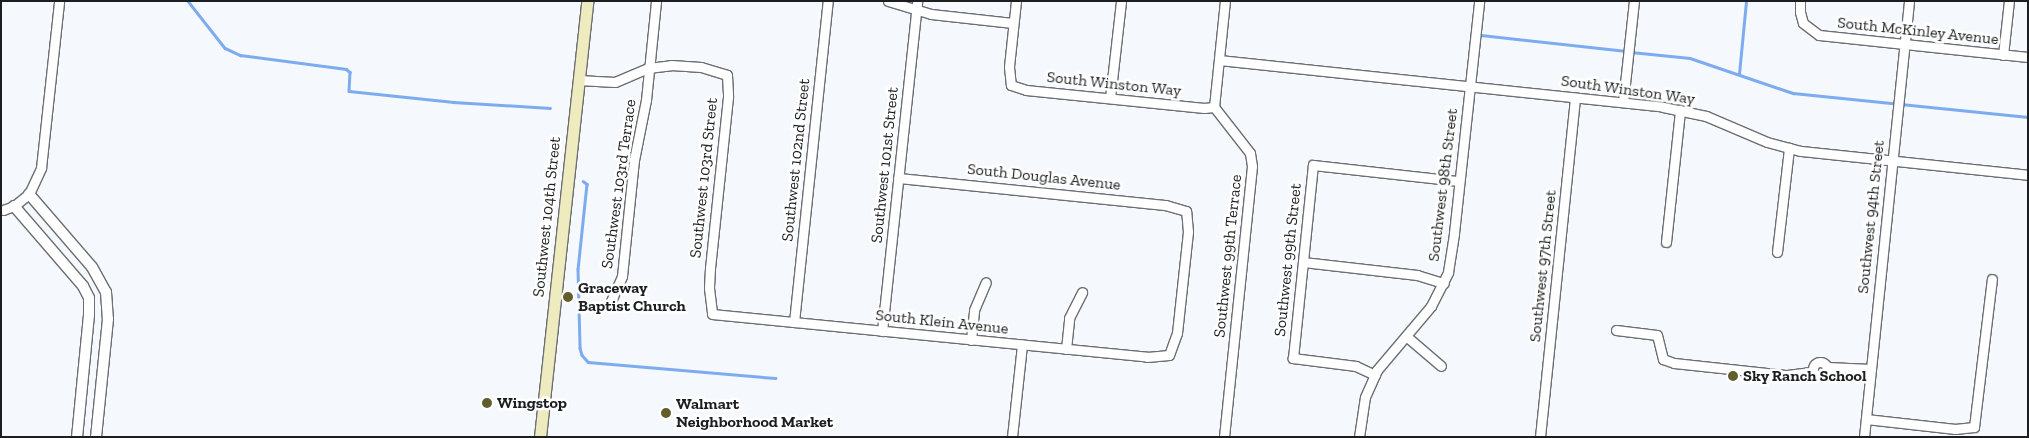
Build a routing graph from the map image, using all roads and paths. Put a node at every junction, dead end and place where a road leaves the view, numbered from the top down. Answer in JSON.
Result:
{"nodes":[{"id":1,"x":59,"y":1,"type":"edge"},
{"id":2,"x":587,"y":1,"type":"edge"},
{"id":3,"x":656,"y":1,"type":"edge"},
{"id":4,"x":828,"y":1,"type":"edge"},
{"id":5,"x":888,"y":1,"type":"edge"},
{"id":6,"x":1016,"y":1,"type":"edge"},
{"id":7,"x":1120,"y":1,"type":"edge"},
{"id":8,"x":1226,"y":1,"type":"edge"},
{"id":9,"x":1479,"y":1,"type":"edge"},
{"id":10,"x":1634,"y":1,"type":"edge"},
{"id":11,"x":1800,"y":1,"type":"edge"},
{"id":12,"x":1908,"y":1,"type":"edge"},
{"id":13,"x":2009,"y":1,"type":"edge"},
{"id":14,"x":917,"y":6,"type":"edge"},
{"id":15,"x":1013,"y":22,"type":"junction"},
{"id":16,"x":1905,"y":45,"type":"junction"},
{"id":17,"x":2003,"y":55,"type":"junction"},
{"id":18,"x":2028,"y":57,"type":"edge"},
{"id":19,"x":1219,"y":60,"type":"junction"},
{"id":20,"x":648,"y":68,"type":"junction"},
{"id":21,"x":578,"y":80,"type":"junction"},
{"id":22,"x":1470,"y":86,"type":"junction"},
{"id":23,"x":1110,"y":98,"type":"junction"},
{"id":24,"x":1575,"y":98,"type":"junction"},
{"id":25,"x":1623,"y":102,"type":"junction"},
{"id":26,"x":1214,"y":107,"type":"junction"},
{"id":27,"x":1680,"y":110,"type":"junction"},
{"id":28,"x":1789,"y":148,"type":"junction"},
{"id":29,"x":1892,"y":160,"type":"junction"},
{"id":30,"x":2028,"y":175,"type":"edge"},
{"id":31,"x":898,"y":178,"type":"junction"},
{"id":32,"x":1459,"y":182,"type":"junction"},
{"id":33,"x":29,"y":194,"type":"junction"},
{"id":34,"x":14,"y":206,"type":"junction"},
{"id":35,"x":2,"y":210,"type":"edge"},
{"id":36,"x":1666,"y":242,"type":"dead end"},
{"id":37,"x":1778,"y":252,"type":"dead end"},
{"id":38,"x":1303,"y":262,"type":"junction"},
{"id":39,"x":1992,"y":279,"type":"dead end"},
{"id":40,"x":986,"y":282,"type":"dead end"},
{"id":41,"x":1444,"y":284,"type":"junction"},
{"id":42,"x":1082,"y":292,"type":"dead end"},
{"id":43,"x":611,"y":301,"type":"dead end"},
{"id":44,"x":712,"y":314,"type":"joint"},
{"id":45,"x":794,"y":322,"type":"junction"},
{"id":46,"x":1616,"y":330,"type":"dead end"},
{"id":47,"x":882,"y":331,"type":"junction"},
{"id":48,"x":1406,"y":336,"type":"junction"},
{"id":49,"x":971,"y":340,"type":"junction"},
{"id":50,"x":1022,"y":345,"type":"junction"},
{"id":51,"x":1066,"y":349,"type":"junction"},
{"id":52,"x":1169,"y":355,"type":"joint"},
{"id":53,"x":1441,"y":366,"type":"dead end"},
{"id":54,"x":1870,"y":369,"type":"junction"},
{"id":55,"x":1375,"y":375,"type":"junction"},
{"id":56,"x":1866,"y":419,"type":"junction"},
{"id":57,"x":77,"y":437,"type":"edge"},
{"id":58,"x":96,"y":437,"type":"edge"},
{"id":59,"x":540,"y":437,"type":"edge"},
{"id":60,"x":1012,"y":437,"type":"edge"},
{"id":61,"x":1224,"y":437,"type":"edge"},
{"id":62,"x":1359,"y":437,"type":"edge"},
{"id":63,"x":1540,"y":437,"type":"edge"},
{"id":64,"x":1864,"y":437,"type":"edge"}],
"edges":[{"from":1,"to":33,"type":"street"},
{"from":2,"to":21,"type":"main road","name":"Southwest 104th Street"},
{"from":3,"to":20,"type":"street"},
{"from":4,"to":45,"type":"street","name":"Southwest 102nd Street"},
{"from":5,"to":14,"type":"street"},
{"from":6,"to":15,"type":"street"},
{"from":7,"to":23,"type":"street"},
{"from":8,"to":19,"type":"street"},
{"from":9,"to":22,"type":"street","name":"Southwest 98th Street"},
{"from":10,"to":25,"type":"street"},
{"from":11,"to":16,"type":"street","name":"South McKinley Avenue"},
{"from":12,"to":16,"type":"street","name":"Southwest 94th Street"},
{"from":13,"to":17,"type":"street"},
{"from":14,"to":15,"type":"street"},
{"from":14,"to":31,"type":"street","name":"Southwest 101st Street"},
{"from":15,"to":23,"type":"street","name":"South Winston Way"},
{"from":16,"to":17,"type":"street","name":"South McKinley Avenue"},
{"from":16,"to":29,"type":"street","name":"Southwest 94th Street"},
{"from":17,"to":18,"type":"street","name":"South McKinley Avenue"},
{"from":19,"to":22,"type":"street","name":"South Winston Way"},
{"from":19,"to":26,"type":"street"},
{"from":20,"to":21,"type":"street"},
{"from":20,"to":43,"type":"street","name":"Southwest 103rd Terrace"},
{"from":20,"to":44,"type":"street","name":"Southwest 103rd Street"},
{"from":21,"to":59,"type":"main road","name":"Southwest 104th Street"},
{"from":22,"to":24,"type":"street","name":"South Winston Way"},
{"from":22,"to":32,"type":"street","name":"Southwest 98th Street"},
{"from":23,"to":26,"type":"street","name":"South Winston Way"},
{"from":24,"to":25,"type":"street","name":"South Winston Way"},
{"from":24,"to":63,"type":"street","name":"Southwest 97th Street"},
{"from":25,"to":27,"type":"street","name":"South Winston Way"},
{"from":26,"to":61,"type":"street","name":"Southwest 99th Terrace"},
{"from":27,"to":28,"type":"street","name":"South Winston Way"},
{"from":27,"to":36,"type":"street"},
{"from":28,"to":29,"type":"street","name":"South Winston Way"},
{"from":28,"to":37,"type":"street"},
{"from":29,"to":30,"type":"street","name":"South Winston Way"},
{"from":29,"to":54,"type":"street","name":"Southwest 94th Street"},
{"from":31,"to":47,"type":"street","name":"Southwest 101st Street"},
{"from":31,"to":52,"type":"street","name":"South Douglas Avenue"},
{"from":32,"to":38,"type":"street","name":"Southwest 99th Street"},
{"from":32,"to":41,"type":"street","name":"Southwest 98th Street"},
{"from":33,"to":34,"type":"street"},
{"from":33,"to":58,"type":"street"},
{"from":34,"to":35,"type":"street"},
{"from":34,"to":57,"type":"street"},
{"from":38,"to":41,"type":"street"},
{"from":38,"to":55,"type":"street","name":"Southwest 99th Street"},
{"from":39,"to":56,"type":"street"},
{"from":40,"to":49,"type":"street"},
{"from":41,"to":48,"type":"street","name":"Southwest 98th Street"},
{"from":42,"to":51,"type":"street"},
{"from":44,"to":45,"type":"street","name":"South Klein Avenue"},
{"from":45,"to":47,"type":"street","name":"South Klein Avenue"},
{"from":46,"to":54,"type":"street"},
{"from":47,"to":49,"type":"street","name":"South Klein Avenue"},
{"from":48,"to":53,"type":"street"},
{"from":48,"to":55,"type":"street","name":"Southwest 98th Street"},
{"from":49,"to":50,"type":"street","name":"South Klein Avenue"},
{"from":50,"to":51,"type":"street","name":"South Klein Avenue"},
{"from":50,"to":60,"type":"street"},
{"from":51,"to":52,"type":"street","name":"South Klein Avenue"},
{"from":54,"to":56,"type":"street","name":"Southwest 94th Street"},
{"from":55,"to":62,"type":"street","name":"Southwest 98th Street"},
{"from":56,"to":64,"type":"street","name":"Southwest 94th Street"}]}
